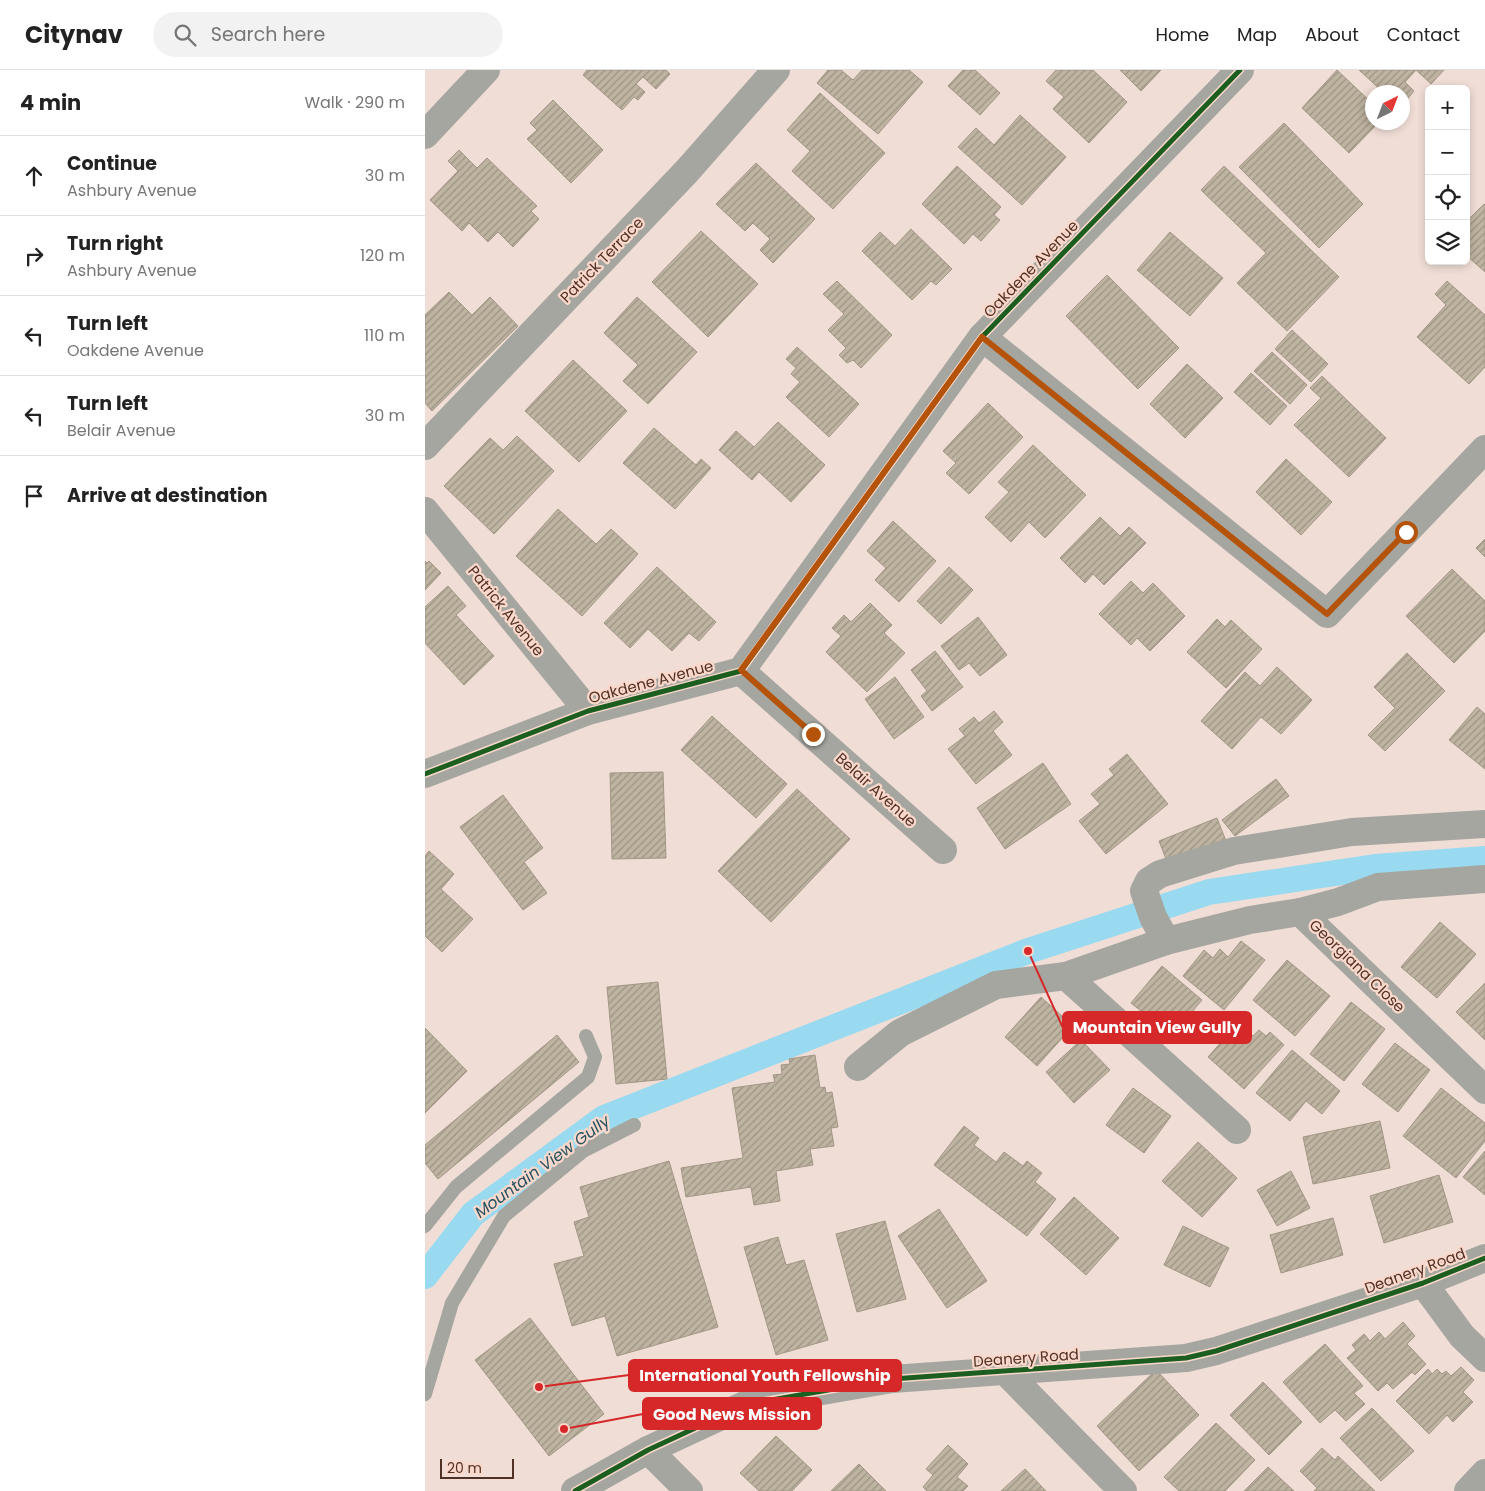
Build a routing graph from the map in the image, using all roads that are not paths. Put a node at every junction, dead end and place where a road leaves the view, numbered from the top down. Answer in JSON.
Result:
{"nodes":[{"id":1,"x":486,"y":70,"type":"edge"},
{"id":2,"x":776,"y":70,"type":"edge"},
{"id":3,"x":1240,"y":70,"type":"edge"},
{"id":4,"x":425,"y":135,"type":"edge"},
{"id":5,"x":982,"y":337,"type":"junction"},
{"id":6,"x":425,"y":446,"type":"edge"},
{"id":7,"x":1485,"y":449,"type":"edge"},
{"id":8,"x":425,"y":510,"type":"edge"},
{"id":9,"x":741,"y":670,"type":"junction"},
{"id":10,"x":587,"y":711,"type":"junction"},
{"id":11,"x":425,"y":774,"type":"edge"},
{"id":12,"x":1485,"y":824,"type":"edge"},
{"id":13,"x":943,"y":850,"type":"dead end"},
{"id":14,"x":1485,"y":878,"type":"edge"},
{"id":15,"x":1300,"y":912,"type":"junction"},
{"id":16,"x":1165,"y":941,"type":"junction"},
{"id":17,"x":1066,"y":976,"type":"junction"},
{"id":18,"x":586,"y":1036,"type":"dead end"},
{"id":19,"x":858,"y":1067,"type":"dead end"},
{"id":20,"x":1485,"y":1090,"type":"edge"},
{"id":21,"x":634,"y":1125,"type":"dead end"},
{"id":22,"x":1237,"y":1130,"type":"dead end"},
{"id":23,"x":425,"y":1226,"type":"edge"},
{"id":24,"x":1485,"y":1258,"type":"edge"},
{"id":25,"x":1423,"y":1283,"type":"junction"},
{"id":26,"x":1485,"y":1358,"type":"edge"},
{"id":27,"x":1006,"y":1372,"type":"junction"},
{"id":28,"x":425,"y":1394,"type":"edge"},
{"id":29,"x":648,"y":1450,"type":"junction"},
{"id":30,"x":1485,"y":1473,"type":"edge"},
{"id":31,"x":575,"y":1491,"type":"edge"},
{"id":32,"x":689,"y":1491,"type":"edge"},
{"id":33,"x":1123,"y":1491,"type":"edge"},
{"id":34,"x":1468,"y":1491,"type":"edge"}],
"edges":[{"from":1,"to":4,"type":"street"},
{"from":2,"to":6,"type":"street","name":"Patrick Terrace"},
{"from":3,"to":5,"type":"street","name":"Oakdene Avenue"},
{"from":5,"to":7,"type":"street"},
{"from":5,"to":9,"type":"street","name":"Oakdene Avenue"},
{"from":8,"to":10,"type":"street","name":"Patrick Avenue"},
{"from":9,"to":10,"type":"street","name":"Oakdene Avenue"},
{"from":9,"to":13,"type":"street","name":"Belair Avenue"},
{"from":10,"to":11,"type":"street","name":"Oakdene Avenue"},
{"from":12,"to":16,"type":"street"},
{"from":14,"to":15,"type":"street","name":"Georgiana Close"},
{"from":15,"to":16,"type":"street"},
{"from":15,"to":20,"type":"street","name":"Georgiana Close"},
{"from":16,"to":17,"type":"street"},
{"from":17,"to":19,"type":"street"},
{"from":17,"to":22,"type":"street"},
{"from":18,"to":23,"type":"lane"},
{"from":21,"to":28,"type":"lane"},
{"from":24,"to":25,"type":"street","name":"Deanery Road"},
{"from":25,"to":26,"type":"street"},
{"from":25,"to":27,"type":"street","name":"Deanery Road"},
{"from":27,"to":29,"type":"street","name":"Deanery Road"},
{"from":27,"to":33,"type":"street"},
{"from":29,"to":31,"type":"street","name":"Deanery Road"},
{"from":29,"to":32,"type":"street"},
{"from":30,"to":34,"type":"street"}]}
